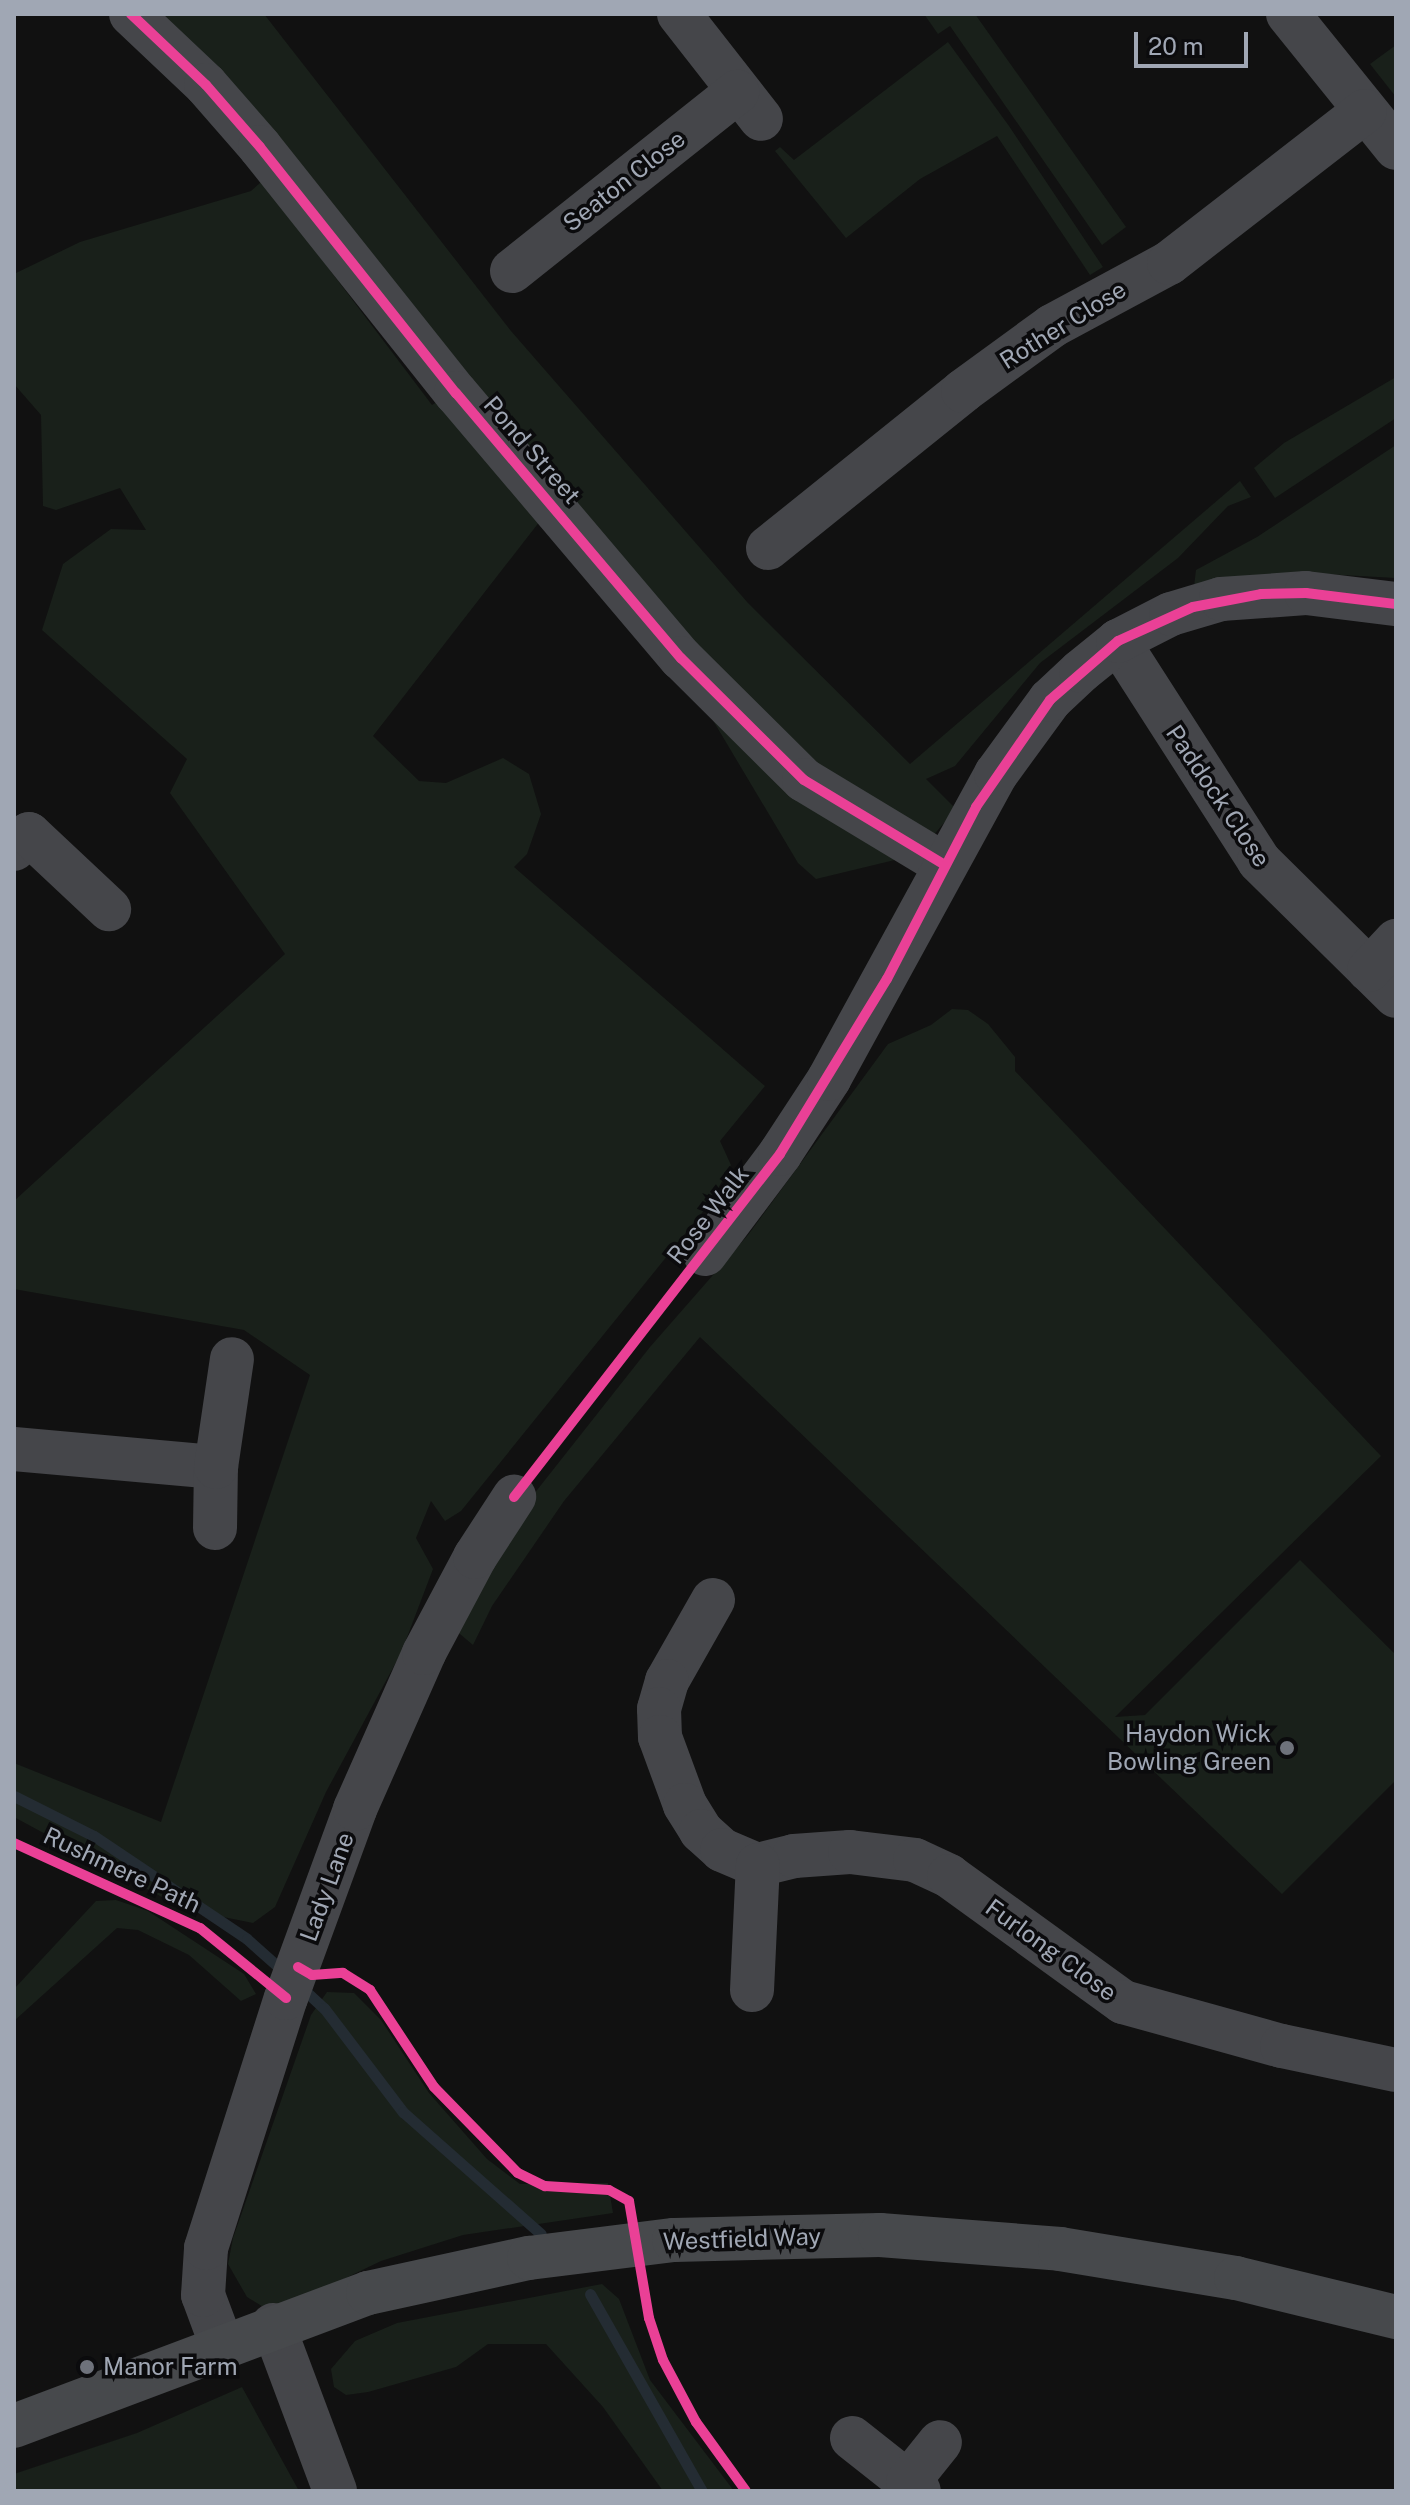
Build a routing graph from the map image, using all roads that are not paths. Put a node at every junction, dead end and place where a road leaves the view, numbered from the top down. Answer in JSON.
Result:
{"nodes":[{"id":1,"x":131,"y":14,"type":"edge"},
{"id":2,"x":679,"y":14,"type":"edge"},
{"id":3,"x":1288,"y":14,"type":"edge"},
{"id":4,"x":1365,"y":111,"type":"junction"},
{"id":5,"x":1396,"y":148,"type":"edge"},
{"id":6,"x":512,"y":271,"type":"dead end"},
{"id":7,"x":768,"y":548,"type":"dead end"},
{"id":8,"x":1396,"y":604,"type":"edge"},
{"id":9,"x":1118,"y":641,"type":"junction"},
{"id":10,"x":14,"y":849,"type":"edge"},
{"id":11,"x":945,"y":865,"type":"junction"},
{"id":12,"x":109,"y":909,"type":"dead end"},
{"id":13,"x":1387,"y":969,"type":"edge"},
{"id":14,"x":705,"y":1254,"type":"dead end"},
{"id":15,"x":232,"y":1359,"type":"dead end"},
{"id":16,"x":14,"y":1449,"type":"edge"},
{"id":17,"x":216,"y":1467,"type":"junction"},
{"id":18,"x":514,"y":1497,"type":"dead end"},
{"id":19,"x":215,"y":1528,"type":"dead end"},
{"id":20,"x":713,"y":1600,"type":"dead end"},
{"id":21,"x":758,"y":1865,"type":"junction"},
{"id":22,"x":752,"y":1990,"type":"dead end"},
{"id":23,"x":1396,"y":2070,"type":"edge"},
{"id":24,"x":1396,"y":2317,"type":"edge"},
{"id":25,"x":273,"y":2325,"type":"junction"},
{"id":26,"x":222,"y":2346,"type":"junction"},
{"id":27,"x":14,"y":2426,"type":"edge"},
{"id":28,"x":852,"y":2438,"type":"dead end"},
{"id":29,"x":940,"y":2442,"type":"dead end"},
{"id":30,"x":914,"y":2487,"type":"edge"},
{"id":31,"x":335,"y":2491,"type":"edge"}],
"edges":[{"from":1,"to":11,"type":"street","name":"Pond Street"},
{"from":2,"to":6,"type":"street","name":"Seaton Close"},
{"from":3,"to":4,"type":"street"},
{"from":4,"to":5,"type":"street"},
{"from":4,"to":7,"type":"street","name":"Rother Close"},
{"from":8,"to":9,"type":"street","name":"Rose Walk"},
{"from":9,"to":11,"type":"street","name":"Rose Walk"},
{"from":9,"to":13,"type":"street","name":"Paddock Close"},
{"from":10,"to":12,"type":"street"},
{"from":11,"to":14,"type":"street","name":"Rose Walk"},
{"from":15,"to":17,"type":"street"},
{"from":16,"to":17,"type":"street"},
{"from":17,"to":19,"type":"street"},
{"from":18,"to":26,"type":"street","name":"Lady Lane"},
{"from":20,"to":21,"type":"street"},
{"from":21,"to":22,"type":"street"},
{"from":21,"to":23,"type":"street","name":"Furlong Close"},
{"from":24,"to":25,"type":"main road","name":"Westfield Way"},
{"from":25,"to":26,"type":"main road","name":"Westfield Way"},
{"from":25,"to":31,"type":"street"},
{"from":26,"to":27,"type":"main road","name":"Westfield Way"},
{"from":28,"to":30,"type":"street"},
{"from":29,"to":30,"type":"street"}]}
